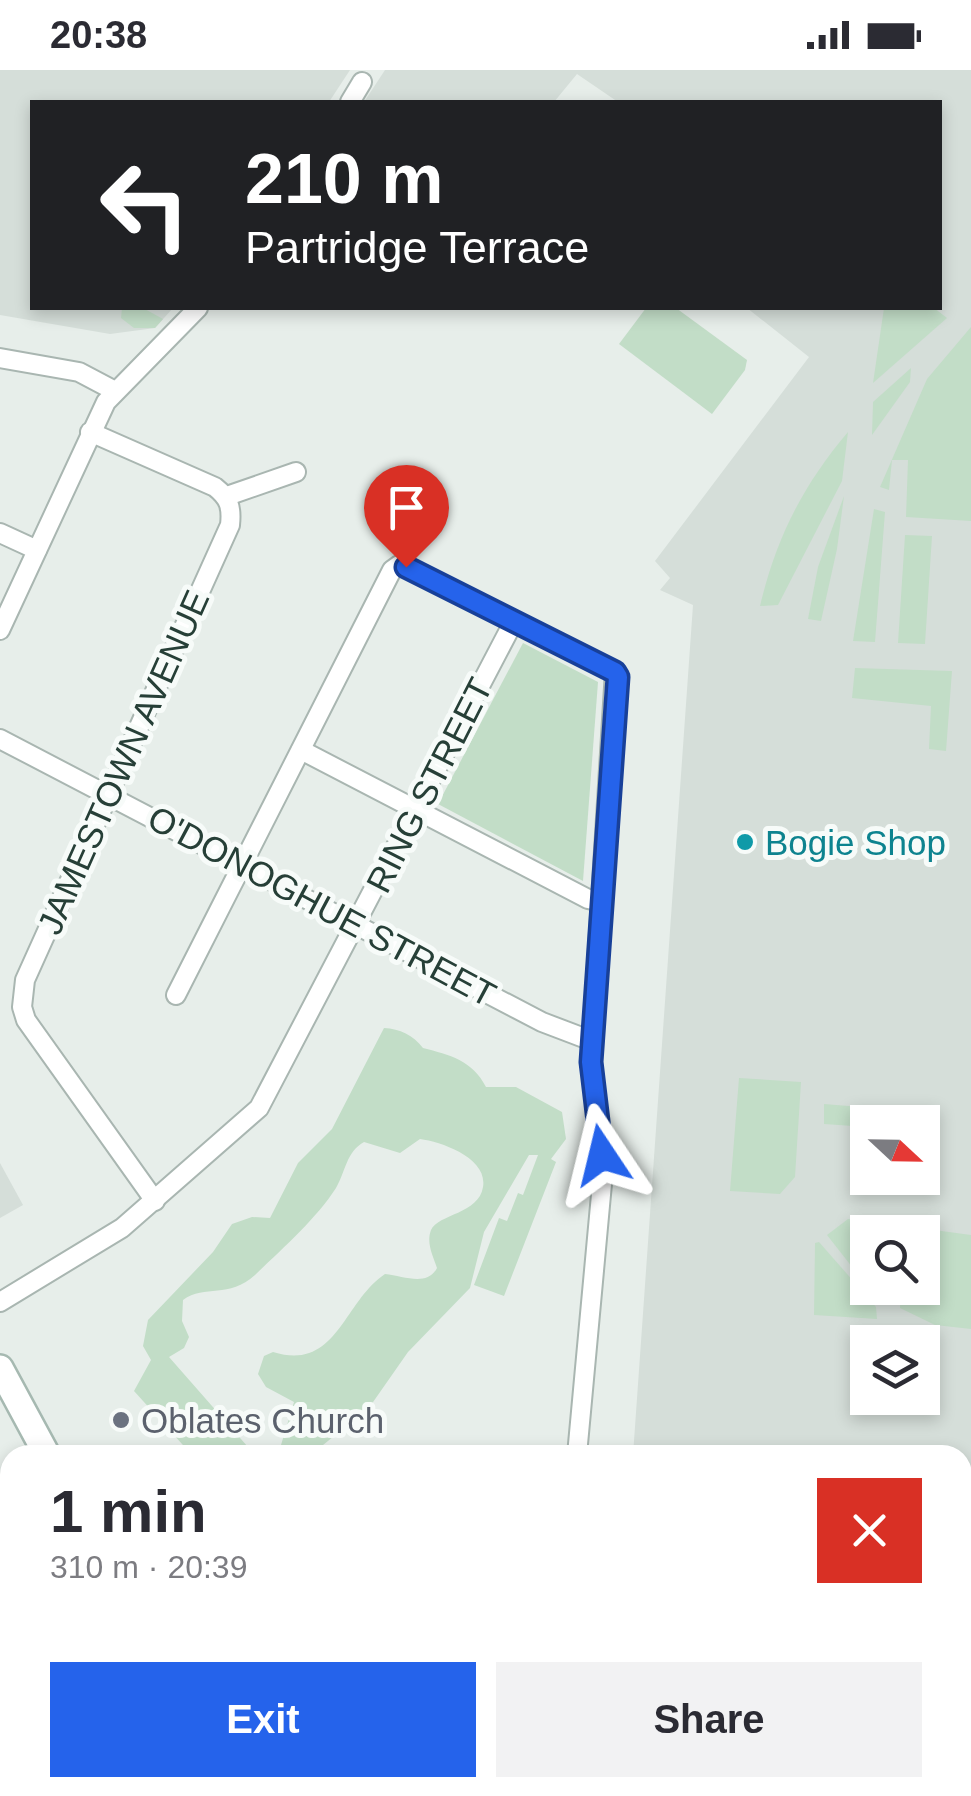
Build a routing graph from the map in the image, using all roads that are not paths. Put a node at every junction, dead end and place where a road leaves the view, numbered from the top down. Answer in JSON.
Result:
{"nodes":[{"id":1,"x":362,"y":82,"type":"dead end"},
{"id":2,"x":351,"y":100,"type":"edge"},
{"id":3,"x":196,"y":310,"type":"edge"},
{"id":4,"x":0,"y":358,"type":"edge"},
{"id":5,"x":115,"y":391,"type":"junction"},
{"id":6,"x":90,"y":432,"type":"junction"},
{"id":7,"x":296,"y":472,"type":"dead end"},
{"id":8,"x":227,"y":496,"type":"junction"},
{"id":9,"x":0,"y":532,"type":"edge"},
{"id":10,"x":37,"y":550,"type":"junction"},
{"id":11,"x":514,"y":621,"type":"junction"},
{"id":12,"x":0,"y":630,"type":"edge"},
{"id":13,"x":0,"y":739,"type":"edge"},
{"id":14,"x":301,"y":750,"type":"junction"},
{"id":15,"x":110,"y":794,"type":"junction"},
{"id":16,"x":417,"y":809,"type":"junction"},
{"id":17,"x":241,"y":867,"type":"junction"},
{"id":18,"x":602,"y":902,"type":"junction"},
{"id":19,"x":356,"y":926,"type":"junction"},
{"id":20,"x":176,"y":995,"type":"dead end"},
{"id":21,"x":592,"y":1042,"type":"junction"},
{"id":22,"x":155,"y":1201,"type":"junction"},
{"id":23,"x":0,"y":1302,"type":"edge"},
{"id":24,"x":0,"y":1368,"type":"edge"},
{"id":25,"x":42,"y":1445,"type":"edge"},
{"id":26,"x":578,"y":1445,"type":"edge"}],
"edges":[{"from":1,"to":2,"type":"street"},
{"from":3,"to":5,"type":"street"},
{"from":4,"to":5,"type":"street"},
{"from":5,"to":6,"type":"street"},
{"from":6,"to":8,"type":"street"},
{"from":6,"to":10,"type":"street"},
{"from":7,"to":8,"type":"street"},
{"from":8,"to":15,"type":"street","name":"JAMESTOWN AVENUE"},
{"from":9,"to":10,"type":"street"},
{"from":10,"to":12,"type":"street"},
{"from":11,"to":14,"type":"street"},
{"from":11,"to":16,"type":"street","name":"RING STREET"},
{"from":11,"to":18,"type":"street"},
{"from":13,"to":15,"type":"street","name":"O'DONOGHUE STREET"},
{"from":14,"to":16,"type":"street"},
{"from":14,"to":17,"type":"street"},
{"from":15,"to":17,"type":"street","name":"O'DONOGHUE STREET"},
{"from":15,"to":22,"type":"street","name":"JAMESTOWN AVENUE"},
{"from":16,"to":18,"type":"street"},
{"from":16,"to":19,"type":"street","name":"RING STREET"},
{"from":17,"to":19,"type":"street","name":"O'DONOGHUE STREET"},
{"from":17,"to":20,"type":"street"},
{"from":18,"to":21,"type":"street"},
{"from":19,"to":21,"type":"street","name":"O'DONOGHUE STREET"},
{"from":19,"to":22,"type":"street","name":"RING STREET"},
{"from":21,"to":26,"type":"street"},
{"from":22,"to":23,"type":"street"},
{"from":24,"to":25,"type":"main road"}]}
